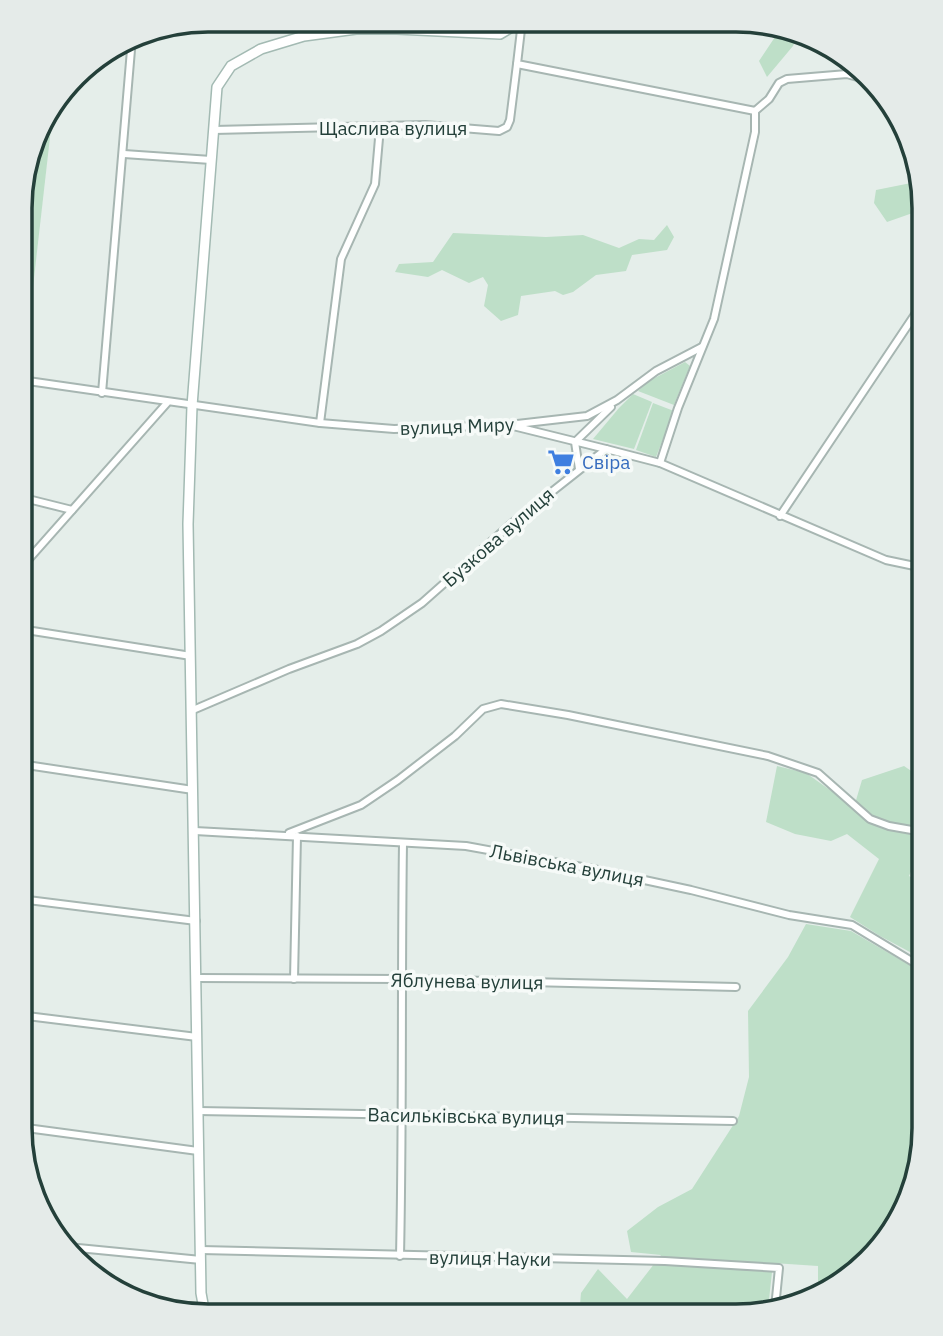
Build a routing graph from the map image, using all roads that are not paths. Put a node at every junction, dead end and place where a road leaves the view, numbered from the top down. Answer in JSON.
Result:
{"nodes":[{"id":1,"x":334,"y":32,"type":"edge"},
{"id":2,"x":459,"y":32,"type":"edge"},
{"id":3,"x":503,"y":32,"type":"edge"},
{"id":4,"x":521,"y":32,"type":"edge"},
{"id":5,"x":131,"y":49,"type":"edge"},
{"id":6,"x":517,"y":64,"type":"junction"},
{"id":7,"x":853,"y":76,"type":"edge"},
{"id":8,"x":755,"y":111,"type":"junction"},
{"id":9,"x":380,"y":127,"type":"junction"},
{"id":10,"x":214,"y":130,"type":"junction"},
{"id":11,"x":124,"y":154,"type":"junction"},
{"id":12,"x":211,"y":160,"type":"junction"},
{"id":13,"x":912,"y":320,"type":"edge"},
{"id":14,"x":702,"y":347,"type":"junction"},
{"id":15,"x":32,"y":382,"type":"edge"},
{"id":16,"x":102,"y":393,"type":"junction"},
{"id":17,"x":617,"y":400,"type":"junction"},
{"id":18,"x":167,"y":403,"type":"junction"},
{"id":19,"x":192,"y":405,"type":"junction"},
{"id":20,"x":320,"y":423,"type":"junction"},
{"id":21,"x":508,"y":425,"type":"junction"},
{"id":22,"x":575,"y":442,"type":"junction"},
{"id":23,"x":606,"y":449,"type":"junction"},
{"id":24,"x":660,"y":463,"type":"junction"},
{"id":25,"x":579,"y":469,"type":"junction"},
{"id":26,"x":32,"y":499,"type":"edge"},
{"id":27,"x":72,"y":510,"type":"junction"},
{"id":28,"x":780,"y":516,"type":"junction"},
{"id":29,"x":32,"y":555,"type":"edge"},
{"id":30,"x":912,"y":565,"type":"edge"},
{"id":31,"x":32,"y":631,"type":"edge"},
{"id":32,"x":191,"y":656,"type":"junction"},
{"id":33,"x":193,"y":710,"type":"junction"},
{"id":34,"x":32,"y":766,"type":"edge"},
{"id":35,"x":193,"y":790,"type":"junction"},
{"id":36,"x":911,"y":830,"type":"edge"},
{"id":37,"x":195,"y":831,"type":"junction"},
{"id":38,"x":285,"y":835,"type":"junction"},
{"id":39,"x":297,"y":836,"type":"junction"},
{"id":40,"x":403,"y":844,"type":"junction"},
{"id":41,"x":32,"y":901,"type":"edge"},
{"id":42,"x":196,"y":921,"type":"junction"},
{"id":43,"x":911,"y":961,"type":"edge"},
{"id":44,"x":197,"y":978,"type":"junction"},
{"id":45,"x":294,"y":979,"type":"junction"},
{"id":46,"x":401,"y":979,"type":"junction"},
{"id":47,"x":736,"y":987,"type":"dead end"},
{"id":48,"x":32,"y":1017,"type":"edge"},
{"id":49,"x":197,"y":1037,"type":"junction"},
{"id":50,"x":198,"y":1111,"type":"junction"},
{"id":51,"x":403,"y":1115,"type":"junction"},
{"id":52,"x":733,"y":1121,"type":"dead end"},
{"id":53,"x":32,"y":1129,"type":"edge"},
{"id":54,"x":198,"y":1151,"type":"junction"},
{"id":55,"x":78,"y":1248,"type":"edge"},
{"id":56,"x":201,"y":1250,"type":"junction"},
{"id":57,"x":400,"y":1256,"type":"junction"},
{"id":58,"x":201,"y":1260,"type":"junction"},
{"id":59,"x":776,"y":1300,"type":"edge"},
{"id":60,"x":203,"y":1304,"type":"edge"}],
"edges":[{"from":1,"to":10,"type":"street","name":"Щаслива вулиця"},
{"from":2,"to":3,"type":"street","name":"Щаслива вулиця"},
{"from":4,"to":6,"type":"street","name":"Щаслива вулиця"},
{"from":5,"to":11,"type":"street"},
{"from":6,"to":8,"type":"street"},
{"from":6,"to":9,"type":"street","name":"Щаслива вулиця"},
{"from":7,"to":8,"type":"street"},
{"from":8,"to":14,"type":"street"},
{"from":9,"to":10,"type":"street","name":"Щаслива вулиця"},
{"from":9,"to":20,"type":"street"},
{"from":10,"to":12,"type":"street","name":"Щаслива вулиця"},
{"from":11,"to":12,"type":"street"},
{"from":11,"to":16,"type":"street"},
{"from":12,"to":19,"type":"street","name":"Щаслива вулиця"},
{"from":13,"to":28,"type":"street"},
{"from":14,"to":17,"type":"street","name":"вулиця Миру"},
{"from":14,"to":24,"type":"street"},
{"from":15,"to":16,"type":"street","name":"вулиця Миру"},
{"from":16,"to":18,"type":"street","name":"вулиця Миру"},
{"from":17,"to":21,"type":"street","name":"вулиця Миру"},
{"from":17,"to":22,"type":"street"},
{"from":18,"to":19,"type":"street","name":"вулиця Миру"},
{"from":18,"to":27,"type":"street"},
{"from":19,"to":20,"type":"street","name":"вулиця Миру"},
{"from":19,"to":32,"type":"street","name":"Щаслива вулиця"},
{"from":20,"to":21,"type":"street","name":"вулиця Миру"},
{"from":21,"to":22,"type":"street"},
{"from":22,"to":23,"type":"street"},
{"from":22,"to":25,"type":"street"},
{"from":23,"to":24,"type":"street"},
{"from":23,"to":25,"type":"street","name":"Бузкова вулиця"},
{"from":24,"to":28,"type":"street"},
{"from":25,"to":33,"type":"street","name":"Бузкова вулиця"},
{"from":26,"to":27,"type":"street"},
{"from":27,"to":29,"type":"street"},
{"from":28,"to":30,"type":"street"},
{"from":31,"to":32,"type":"street"},
{"from":32,"to":33,"type":"street","name":"Щаслива вулиця"},
{"from":33,"to":35,"type":"street","name":"Щаслива вулиця"},
{"from":34,"to":35,"type":"street"},
{"from":35,"to":37,"type":"street","name":"Щаслива вулиця"},
{"from":36,"to":38,"type":"street"},
{"from":37,"to":38,"type":"street","name":"Львівська вулиця"},
{"from":37,"to":42,"type":"street","name":"Щаслива вулиця"},
{"from":38,"to":39,"type":"street","name":"Львівська вулиця"},
{"from":39,"to":40,"type":"street","name":"Львівська вулиця"},
{"from":39,"to":45,"type":"street"},
{"from":40,"to":43,"type":"street","name":"Львівська вулиця"},
{"from":40,"to":46,"type":"street"},
{"from":41,"to":42,"type":"street"},
{"from":42,"to":44,"type":"street","name":"Щаслива вулиця"},
{"from":44,"to":45,"type":"street","name":"Яблунева вулиця"},
{"from":44,"to":49,"type":"street","name":"Щаслива вулиця"},
{"from":45,"to":46,"type":"street","name":"Яблунева вулиця"},
{"from":46,"to":47,"type":"street","name":"Яблунева вулиця"},
{"from":46,"to":51,"type":"street"},
{"from":48,"to":49,"type":"street"},
{"from":49,"to":50,"type":"street","name":"Щаслива вулиця"},
{"from":50,"to":51,"type":"street","name":"Васильківська вулиця"},
{"from":50,"to":54,"type":"street","name":"Щаслива вулиця"},
{"from":51,"to":52,"type":"street","name":"Васильківська вулиця"},
{"from":51,"to":57,"type":"street"},
{"from":53,"to":54,"type":"street"},
{"from":54,"to":56,"type":"street","name":"Щаслива вулиця"},
{"from":55,"to":58,"type":"street"},
{"from":56,"to":57,"type":"street","name":"вулиця Науки"},
{"from":56,"to":58,"type":"street","name":"Щаслива вулиця"},
{"from":57,"to":59,"type":"street","name":"вулиця Науки"},
{"from":58,"to":60,"type":"street","name":"Щаслива вулиця"}]}
